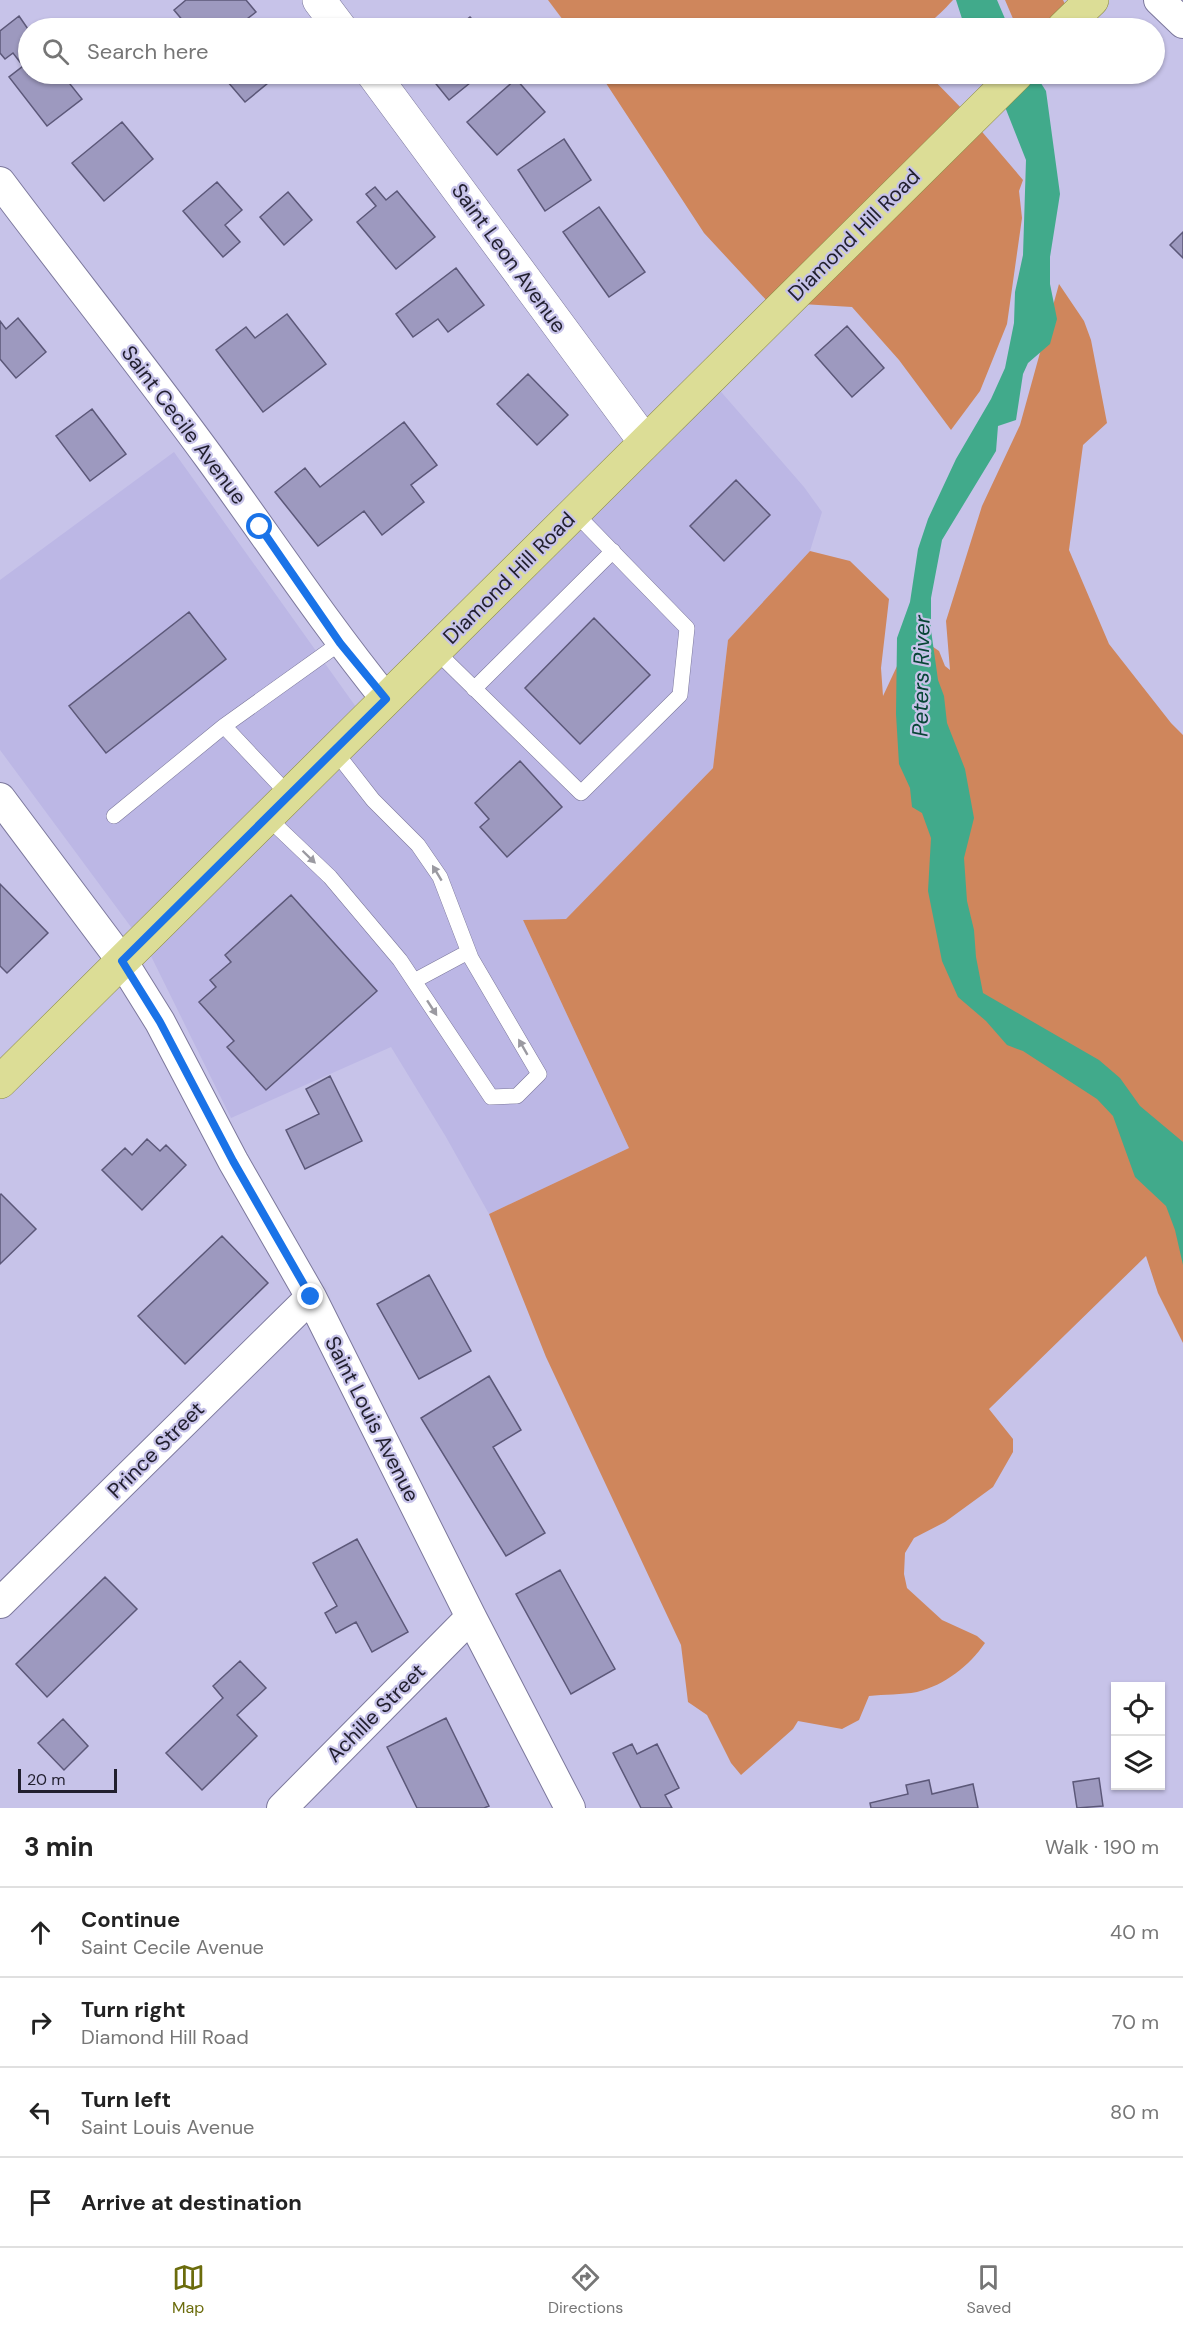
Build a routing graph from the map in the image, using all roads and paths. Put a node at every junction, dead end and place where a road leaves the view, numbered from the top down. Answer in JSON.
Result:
{"nodes":[{"id":1,"x":319,"y":0,"type":"edge"},
{"id":2,"x":1092,"y":0,"type":"edge"},
{"id":3,"x":1159,"y":0,"type":"edge"},
{"id":4,"x":332,"y":18,"type":"edge"},
{"id":5,"x":1073,"y":18,"type":"edge"},
{"id":6,"x":1183,"y":23,"type":"edge"},
{"id":7,"x":380,"y":84,"type":"edge"},
{"id":8,"x":1007,"y":84,"type":"edge"},
{"id":9,"x":0,"y":182,"type":"edge"},
{"id":10,"x":645,"y":442,"type":"junction"},
{"id":11,"x":574,"y":513,"type":"junction"},
{"id":12,"x":613,"y":550,"type":"junction"},
{"id":13,"x":340,"y":643,"type":"junction"},
{"id":14,"x":435,"y":650,"type":"junction"},
{"id":15,"x":474,"y":689,"type":"junction"},
{"id":16,"x":386,"y":699,"type":"junction"},
{"id":17,"x":224,"y":726,"type":"junction"},
{"id":18,"x":333,"y":750,"type":"junction"},
{"id":19,"x":0,"y":798,"type":"edge"},
{"id":20,"x":278,"y":806,"type":"junction"},
{"id":21,"x":114,"y":816,"type":"dead end"},
{"id":22,"x":468,"y":952,"type":"junction"},
{"id":23,"x":122,"y":961,"type":"junction"},
{"id":24,"x":414,"y":981,"type":"junction"},
{"id":25,"x":0,"y":1082,"type":"edge"},
{"id":26,"x":311,"y":1297,"type":"junction"},
{"id":27,"x":0,"y":1603,"type":"edge"},
{"id":28,"x":471,"y":1617,"type":"junction"},
{"id":29,"x":282,"y":1808,"type":"edge"},
{"id":30,"x":570,"y":1808,"type":"edge"}],
"edges":[{"from":1,"to":4,"type":"street"},
{"from":2,"to":5,"type":"main road"},
{"from":3,"to":6,"type":"street"},
{"from":7,"to":10,"type":"street","name":"Saint Leon Avenue"},
{"from":8,"to":10,"type":"main road","name":"Diamond Hill Road"},
{"from":9,"to":13,"type":"street","name":"Saint Cecile Avenue"},
{"from":10,"to":11,"type":"main road","name":"Diamond Hill Road"},
{"from":11,"to":12,"type":"lane"},
{"from":11,"to":14,"type":"main road","name":"Diamond Hill Road"},
{"from":12,"to":15,"type":"lane"},
{"from":12,"to":15,"type":"lane"},
{"from":13,"to":16,"type":"street","name":"Saint Cecile Avenue"},
{"from":13,"to":17,"type":"lane"},
{"from":14,"to":15,"type":"lane"},
{"from":14,"to":16,"type":"main road","name":"Diamond Hill Road"},
{"from":16,"to":18,"type":"main road","name":"Diamond Hill Road"},
{"from":17,"to":20,"type":"lane"},
{"from":17,"to":21,"type":"lane"},
{"from":18,"to":20,"type":"main road","name":"Diamond Hill Road"},
{"from":22,"to":18,"type":"lane","one_way":true},
{"from":19,"to":23,"type":"street","name":"Saint Louis Avenue"},
{"from":20,"to":23,"type":"main road","name":"Diamond Hill Road"},
{"from":20,"to":24,"type":"lane","one_way":true},
{"from":22,"to":24,"type":"lane"},
{"from":24,"to":22,"type":"lane","one_way":true},
{"from":23,"to":25,"type":"main road","name":"Diamond Hill Road"},
{"from":23,"to":26,"type":"street","name":"Saint Louis Avenue"},
{"from":26,"to":27,"type":"street","name":"Prince Street"},
{"from":26,"to":28,"type":"street","name":"Saint Louis Avenue"},
{"from":28,"to":29,"type":"street","name":"Achille Street"},
{"from":28,"to":30,"type":"street","name":"Saint Louis Avenue"}]}
